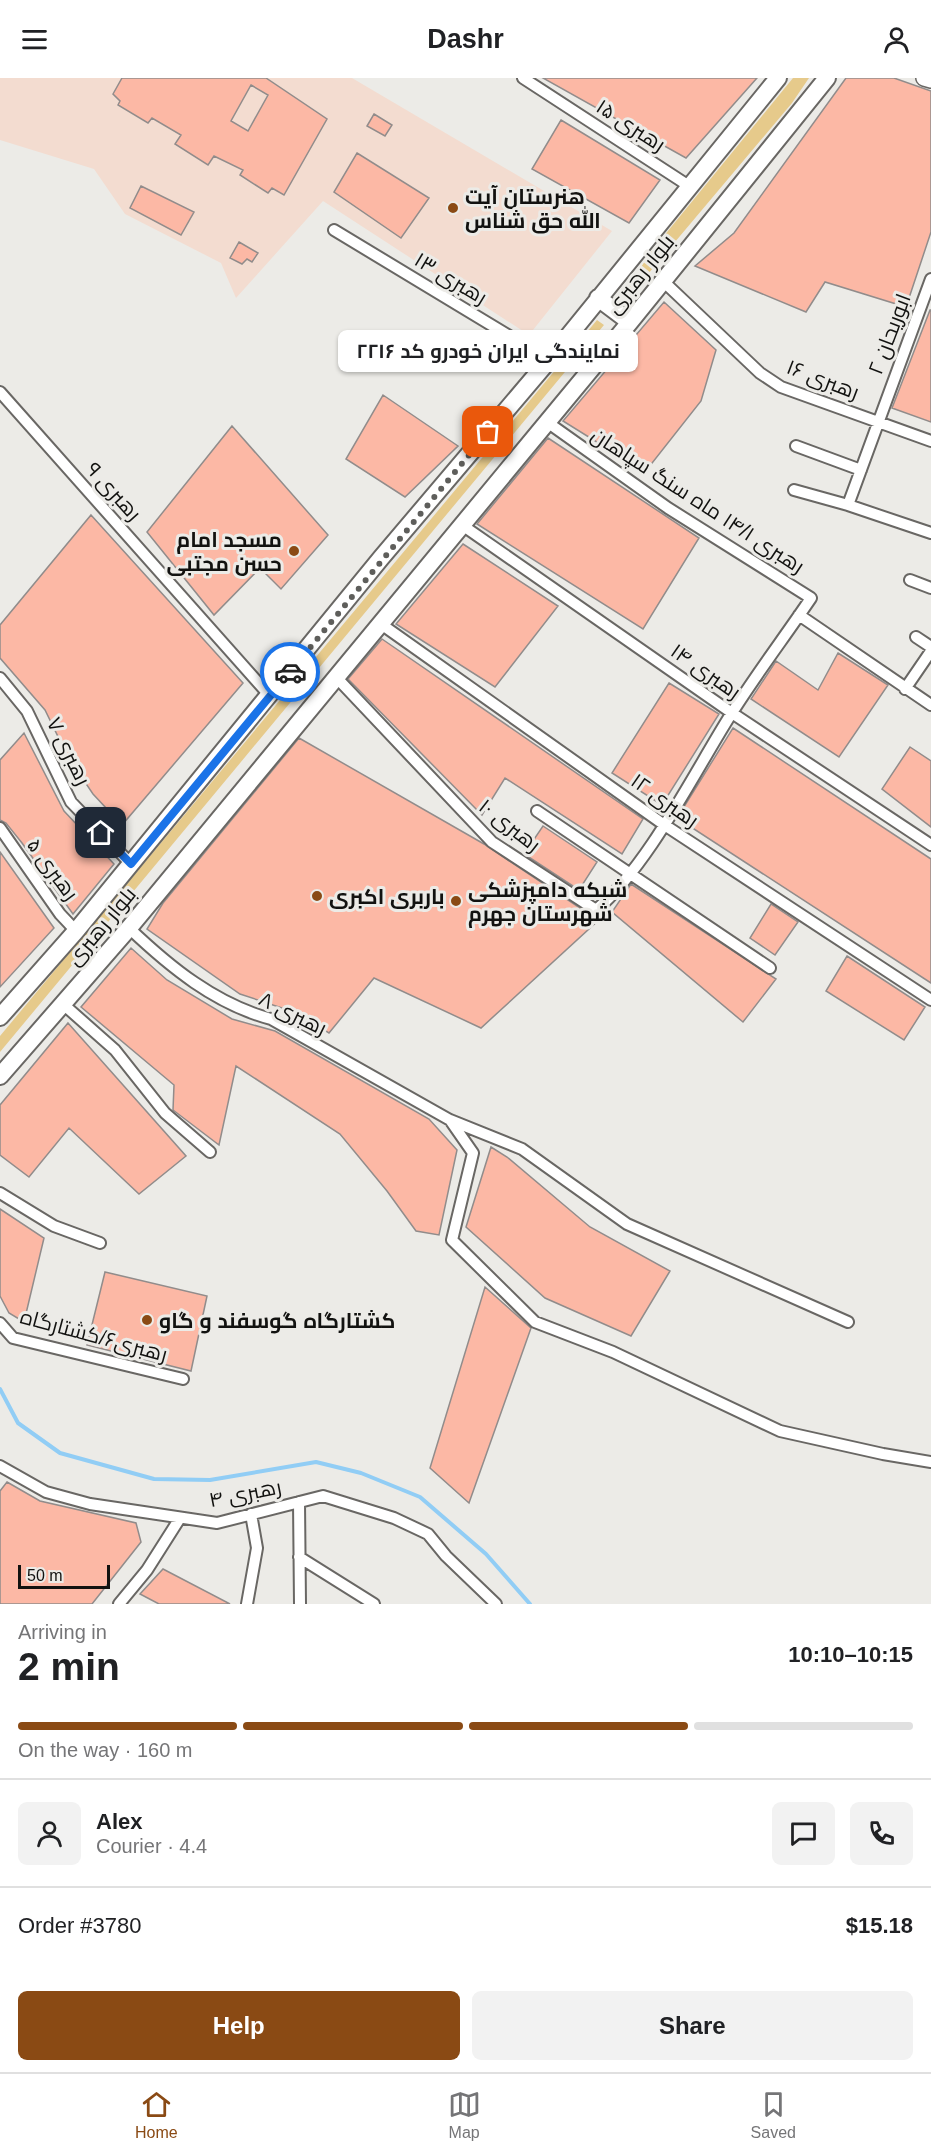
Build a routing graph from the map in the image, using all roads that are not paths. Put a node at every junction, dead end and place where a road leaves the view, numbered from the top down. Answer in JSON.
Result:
{"nodes":[{"id":1,"x":523,"y":78,"type":"edge"},
{"id":2,"x":778,"y":78,"type":"edge"},
{"id":3,"x":827,"y":78,"type":"edge"},
{"id":4,"x":924,"y":78,"type":"edge"},
{"id":5,"x":931,"y":80,"type":"edge"},
{"id":6,"x":689,"y":186,"type":"junction"},
{"id":7,"x":334,"y":230,"type":"dead end"},
{"id":8,"x":931,"y":279,"type":"edge"},
{"id":9,"x":663,"y":281,"type":"junction"},
{"id":10,"x":598,"y":298,"type":"junction"},
{"id":11,"x":630,"y":322,"type":"junction"},
{"id":12,"x":549,"y":360,"type":"junction"},
{"id":13,"x":0,"y":393,"type":"edge"},
{"id":14,"x":877,"y":421,"type":"junction"},
{"id":15,"x":547,"y":422,"type":"junction"},
{"id":16,"x":931,"y":441,"type":"edge"},
{"id":17,"x":796,"y":446,"type":"dead end"},
{"id":18,"x":861,"y":470,"type":"junction"},
{"id":19,"x":794,"y":490,"type":"dead end"},
{"id":20,"x":848,"y":505,"type":"junction"},
{"id":21,"x":462,"y":525,"type":"junction"},
{"id":22,"x":931,"y":533,"type":"edge"},
{"id":23,"x":910,"y":580,"type":"dead end"},
{"id":24,"x":931,"y":588,"type":"edge"},
{"id":25,"x":799,"y":615,"type":"junction"},
{"id":26,"x":381,"y":624,"type":"junction"},
{"id":27,"x":916,"y":637,"type":"dead end"},
{"id":28,"x":931,"y":649,"type":"edge"},
{"id":29,"x":336,"y":677,"type":"junction"},
{"id":30,"x":0,"y":678,"type":"edge"},
{"id":31,"x":906,"y":689,"type":"junction"},
{"id":32,"x":270,"y":696,"type":"junction"},
{"id":33,"x":931,"y":705,"type":"edge"},
{"id":34,"x":732,"y":713,"type":"junction"},
{"id":35,"x":537,"y":811,"type":"dead end"},
{"id":36,"x":663,"y":824,"type":"junction"},
{"id":37,"x":0,"y":828,"type":"edge"},
{"id":38,"x":931,"y":845,"type":"edge"},
{"id":39,"x":131,"y":864,"type":"junction"},
{"id":40,"x":629,"y":874,"type":"junction"},
{"id":41,"x":129,"y":928,"type":"junction"},
{"id":42,"x":76,"y":931,"type":"junction"},
{"id":43,"x":770,"y":968,"type":"dead end"},
{"id":44,"x":931,"y":1000,"type":"edge"},
{"id":45,"x":63,"y":1004,"type":"junction"},
{"id":46,"x":0,"y":1017,"type":"edge"},
{"id":47,"x":0,"y":1076,"type":"edge"},
{"id":48,"x":450,"y":1120,"type":"junction"},
{"id":49,"x":210,"y":1152,"type":"dead end"},
{"id":50,"x":0,"y":1193,"type":"edge"},
{"id":51,"x":100,"y":1243,"type":"dead end"},
{"id":52,"x":848,"y":1322,"type":"dead end"},
{"id":53,"x":0,"y":1323,"type":"edge"},
{"id":54,"x":183,"y":1379,"type":"dead end"},
{"id":55,"x":931,"y":1462,"type":"edge"},
{"id":56,"x":2,"y":1470,"type":"edge"},
{"id":57,"x":299,"y":1502,"type":"junction"},
{"id":58,"x":251,"y":1514,"type":"junction"},
{"id":59,"x":180,"y":1518,"type":"junction"},
{"id":60,"x":300,"y":1557,"type":"junction"},
{"id":61,"x":118,"y":1604,"type":"edge"},
{"id":62,"x":247,"y":1604,"type":"edge"},
{"id":63,"x":300,"y":1604,"type":"edge"},
{"id":64,"x":374,"y":1604,"type":"edge"},
{"id":65,"x":496,"y":1604,"type":"edge"}],
"edges":[{"from":1,"to":6,"type":"street","name":"رهبری ۱۵"},
{"from":2,"to":6,"type":"main road","name":"بلوار رهبری"},
{"from":3,"to":9,"type":"main road","name":"بلوار رهبری"},
{"from":4,"to":5,"type":"street"},
{"from":6,"to":10,"type":"main road","name":"بلوار رهبری"},
{"from":7,"to":12,"type":"street","name":"رهبری ۱۳"},
{"from":8,"to":14,"type":"street","name":"ابوریحان ۲"},
{"from":9,"to":11,"type":"main road","name":"بلوار رهبری"},
{"from":9,"to":14,"type":"street","name":"رهبری ۱۶"},
{"from":10,"to":11,"type":"main road"},
{"from":10,"to":12,"type":"main road","name":"بلوار رهبری"},
{"from":11,"to":15,"type":"main road","name":"بلوار رهبری"},
{"from":12,"to":32,"type":"main road","name":"بلوار رهبری"},
{"from":13,"to":32,"type":"street","name":"رهبری ۹"},
{"from":14,"to":16,"type":"street","name":"رهبری ۱۶"},
{"from":14,"to":18,"type":"street","name":"ابوریحان ۲"},
{"from":15,"to":21,"type":"main road","name":"بلوار رهبری"},
{"from":15,"to":25,"type":"street","name":"رهبری ۱۴/۱ ماه سنگ سپاهان"},
{"from":17,"to":18,"type":"street"},
{"from":18,"to":20,"type":"street","name":"ابوریحان ۲"},
{"from":19,"to":20,"type":"street"},
{"from":20,"to":22,"type":"street"},
{"from":21,"to":26,"type":"main road","name":"بلوار رهبری"},
{"from":21,"to":34,"type":"street","name":"رهبری ۱۴"},
{"from":23,"to":24,"type":"street"},
{"from":25,"to":31,"type":"street"},
{"from":25,"to":34,"type":"street","name":"رهبری ۱۴/۱ ماه سنگ سپاهان"},
{"from":26,"to":29,"type":"main road","name":"بلوار رهبری"},
{"from":26,"to":36,"type":"street","name":"رهبری ۱۲"},
{"from":27,"to":28,"type":"street"},
{"from":28,"to":31,"type":"street"},
{"from":29,"to":40,"type":"street","name":"رهبری ۱۰"},
{"from":29,"to":41,"type":"main road","name":"بلوار رهبری"},
{"from":30,"to":39,"type":"street","name":"رهبری ۷"},
{"from":31,"to":33,"type":"street"},
{"from":32,"to":39,"type":"main road","name":"بلوار رهبری"},
{"from":34,"to":36,"type":"street","name":"رهبری ۱۴/۱ ماه سنگ سپاهان"},
{"from":34,"to":38,"type":"street","name":"رهبری ۱۴"},
{"from":35,"to":40,"type":"street"},
{"from":36,"to":40,"type":"street","name":"رهبری ۱۰"},
{"from":36,"to":44,"type":"street","name":"رهبری ۱۲"},
{"from":37,"to":42,"type":"street","name":"رهبری ۵"},
{"from":39,"to":42,"type":"main road","name":"بلوار رهبری"},
{"from":40,"to":43,"type":"street"},
{"from":41,"to":45,"type":"main road","name":"بلوار رهبری"},
{"from":41,"to":48,"type":"street","name":"رهبری ۸"},
{"from":42,"to":46,"type":"main road","name":"بلوار رهبری"},
{"from":45,"to":47,"type":"main road","name":"بلوار رهبری"},
{"from":45,"to":49,"type":"street"},
{"from":48,"to":52,"type":"street","name":"رهبری ۸"},
{"from":48,"to":55,"type":"street"},
{"from":50,"to":51,"type":"street"},
{"from":53,"to":54,"type":"street","name":"رهبری۶/کشتارگاه"},
{"from":56,"to":59,"type":"street","name":"رهبری ۴"},
{"from":57,"to":58,"type":"street","name":"رهبری ۴"},
{"from":57,"to":60,"type":"street"},
{"from":57,"to":65,"type":"street","name":"رهبری ۴"},
{"from":58,"to":59,"type":"street","name":"رهبری ۴"},
{"from":58,"to":62,"type":"street"},
{"from":59,"to":61,"type":"street"},
{"from":60,"to":63,"type":"street"},
{"from":60,"to":64,"type":"street"}]}
